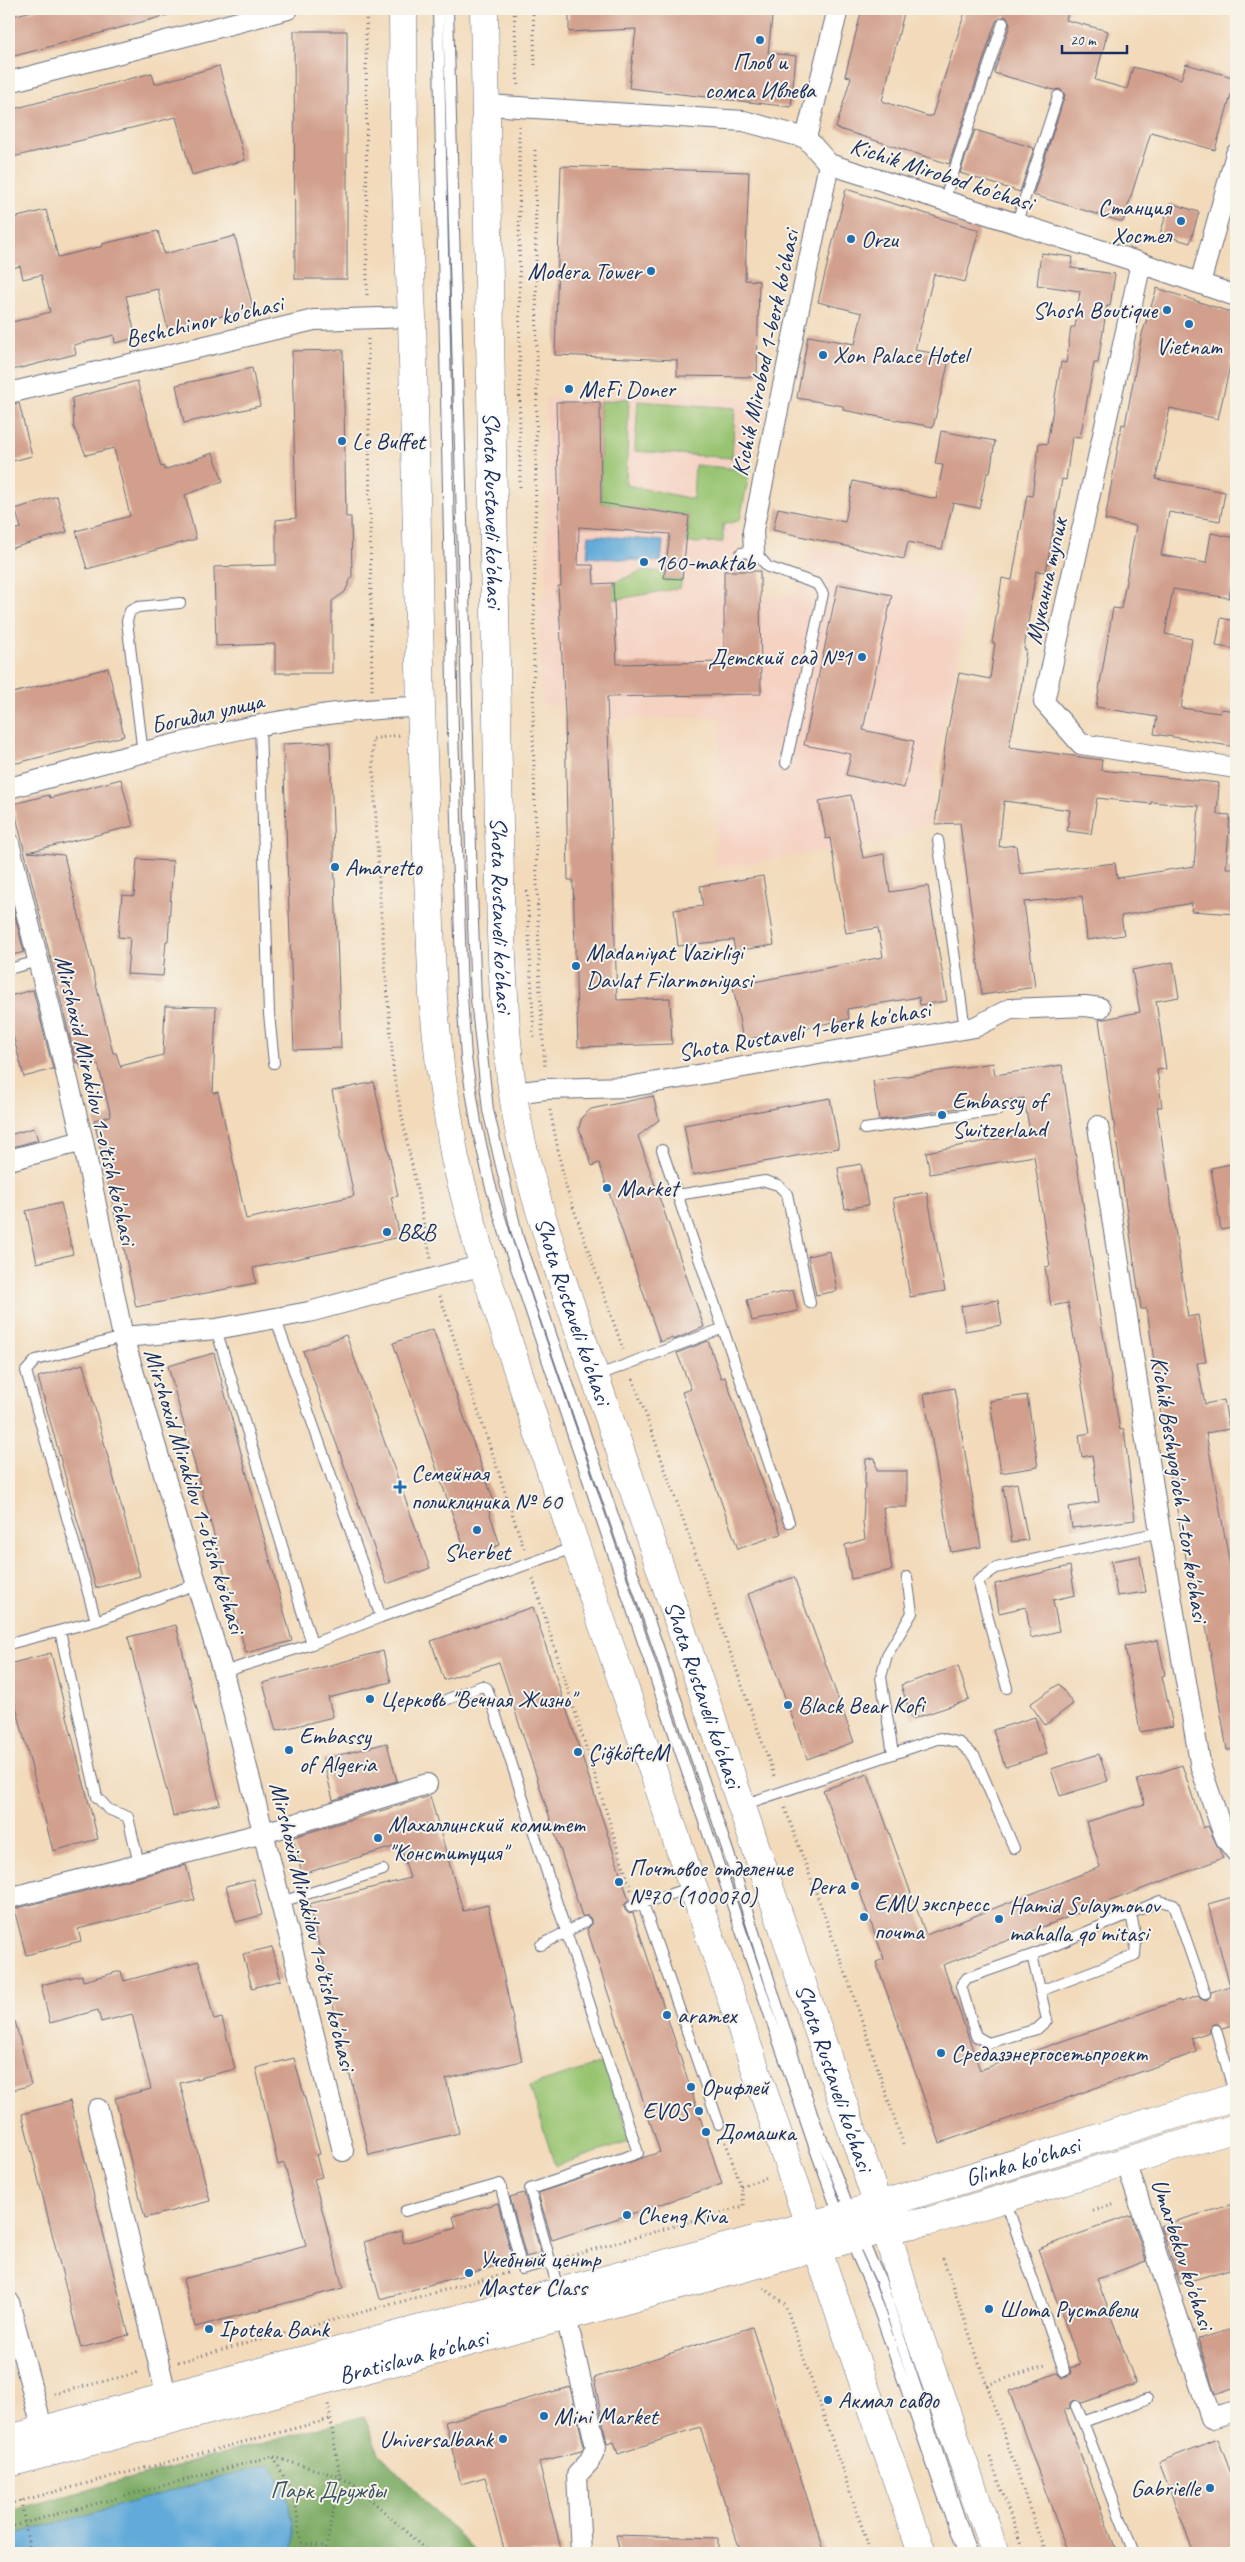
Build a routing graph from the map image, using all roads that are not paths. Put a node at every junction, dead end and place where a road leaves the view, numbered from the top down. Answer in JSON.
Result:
{"nodes":[{"id":1,"x":288,"y":9,"type":"edge"},
{"id":2,"x":403,"y":9,"type":"edge"},
{"id":3,"x":438,"y":9,"type":"edge"},
{"id":4,"x":448,"y":9,"type":"edge"},
{"id":5,"x":484,"y":9,"type":"edge"},
{"id":6,"x":838,"y":9,"type":"edge"},
{"id":7,"x":1003,"y":23,"type":"dead end"},
{"id":8,"x":9,"y":82,"type":"edge"},
{"id":9,"x":1058,"y":96,"type":"dead end"},
{"id":10,"x":487,"y":105,"type":"junction"},
{"id":11,"x":806,"y":138,"type":"junction"},
{"id":12,"x":1236,"y":154,"type":"edge"},
{"id":13,"x":829,"y":164,"type":"junction"},
{"id":14,"x":944,"y":201,"type":"junction"},
{"id":15,"x":1016,"y":225,"type":"junction"},
{"id":16,"x":1141,"y":262,"type":"junction"},
{"id":17,"x":1200,"y":283,"type":"junction"},
{"id":18,"x":1236,"y":296,"type":"edge"},
{"id":19,"x":412,"y":317,"type":"junction"},
{"id":20,"x":9,"y":393,"type":"edge"},
{"id":21,"x":748,"y":552,"type":"joint"},
{"id":22,"x":180,"y":603,"type":"dead end"},
{"id":23,"x":421,"y":707,"type":"junction"},
{"id":24,"x":260,"y":726,"type":"junction"},
{"id":25,"x":143,"y":754,"type":"junction"},
{"id":26,"x":786,"y":763,"type":"dead end"},
{"id":27,"x":1236,"y":768,"type":"edge"},
{"id":28,"x":9,"y":788,"type":"edge"},
{"id":29,"x":938,"y":840,"type":"dead end"},
{"id":30,"x":9,"y":843,"type":"edge"},
{"id":31,"x":38,"y":961,"type":"junction"},
{"id":32,"x":9,"y":969,"type":"edge"},
{"id":33,"x":1100,"y":1008,"type":"dead end"},
{"id":34,"x":965,"y":1029,"type":"junction"},
{"id":35,"x":274,"y":1063,"type":"dead end"},
{"id":36,"x":513,"y":1093,"type":"junction"},
{"id":37,"x":999,"y":1110,"type":"dead end"},
{"id":38,"x":1098,"y":1126,"type":"dead end"},
{"id":39,"x":864,"y":1129,"type":"dead end"},
{"id":40,"x":83,"y":1141,"type":"junction"},
{"id":41,"x":662,"y":1150,"type":"dead end"},
{"id":42,"x":9,"y":1160,"type":"edge"},
{"id":43,"x":677,"y":1195,"type":"junction"},
{"id":44,"x":483,"y":1264,"type":"junction"},
{"id":45,"x":810,"y":1303,"type":"dead end"},
{"id":46,"x":275,"y":1317,"type":"junction"},
{"id":47,"x":216,"y":1329,"type":"junction"},
{"id":48,"x":721,"y":1329,"type":"junction"},
{"id":49,"x":123,"y":1337,"type":"junction"},
{"id":50,"x":595,"y":1377,"type":"junction"},
{"id":51,"x":789,"y":1522,"type":"dead end"},
{"id":52,"x":1160,"y":1532,"type":"junction"},
{"id":53,"x":576,"y":1547,"type":"junction"},
{"id":54,"x":907,"y":1577,"type":"dead end"},
{"id":55,"x":196,"y":1584,"type":"junction"},
{"id":56,"x":381,"y":1617,"type":"junction"},
{"id":57,"x":96,"y":1621,"type":"junction"},
{"id":58,"x":60,"y":1631,"type":"junction"},
{"id":59,"x":9,"y":1644,"type":"edge"},
{"id":60,"x":312,"y":1644,"type":"junction"},
{"id":61,"x":223,"y":1672,"type":"junction"},
{"id":62,"x":1007,"y":1688,"type":"dead end"},
{"id":63,"x":448,"y":1699,"type":"dead end"},
{"id":64,"x":893,"y":1754,"type":"junction"},
{"id":65,"x":427,"y":1784,"type":"dead end"},
{"id":66,"x":742,"y":1806,"type":"junction"},
{"id":67,"x":264,"y":1833,"type":"junction"},
{"id":68,"x":1014,"y":1848,"type":"dead end"},
{"id":69,"x":1236,"y":1852,"type":"edge"},
{"id":70,"x":138,"y":1864,"type":"junction"},
{"id":71,"x":384,"y":1870,"type":"dead end"},
{"id":72,"x":693,"y":1886,"type":"junction"},
{"id":73,"x":9,"y":1898,"type":"edge"},
{"id":74,"x":281,"y":1902,"type":"junction"},
{"id":75,"x":644,"y":1904,"type":"junction"},
{"id":76,"x":631,"y":1907,"type":"dead end"},
{"id":77,"x":1131,"y":1913,"type":"junction"},
{"id":78,"x":585,"y":1922,"type":"dead end"},
{"id":79,"x":565,"y":1932,"type":"junction"},
{"id":80,"x":541,"y":1945,"type":"dead end"},
{"id":81,"x":1032,"y":1955,"type":"junction"},
{"id":82,"x":1040,"y":1991,"type":"junction"},
{"id":83,"x":1205,"y":1994,"type":"dead end"},
{"id":84,"x":1216,"y":2030,"type":"dead end"},
{"id":85,"x":1236,"y":2096,"type":"edge"},
{"id":86,"x":98,"y":2108,"type":"dead end"},
{"id":87,"x":719,"y":2124,"type":"dead end"},
{"id":88,"x":1236,"y":2128,"type":"edge"},
{"id":89,"x":343,"y":2151,"type":"dead end"},
{"id":90,"x":1126,"y":2162,"type":"junction"},
{"id":91,"x":1006,"y":2199,"type":"junction"},
{"id":92,"x":405,"y":2211,"type":"dead end"},
{"id":93,"x":882,"y":2217,"type":"junction"},
{"id":94,"x":850,"y":2226,"type":"junction"},
{"id":95,"x":812,"y":2236,"type":"junction"},
{"id":96,"x":552,"y":2261,"type":"junction"},
{"id":97,"x":9,"y":2302,"type":"edge"},
{"id":98,"x":563,"y":2304,"type":"junction"},
{"id":99,"x":1064,"y":2371,"type":"dead end"},
{"id":100,"x":1147,"y":2399,"type":"dead end"},
{"id":101,"x":1076,"y":2406,"type":"dead end"},
{"id":102,"x":170,"y":2408,"type":"junction"},
{"id":103,"x":1234,"y":2416,"type":"edge"},
{"id":104,"x":1083,"y":2422,"type":"junction"},
{"id":105,"x":9,"y":2439,"type":"edge"},
{"id":106,"x":46,"y":2441,"type":"junction"},
{"id":107,"x":9,"y":2463,"type":"edge"},
{"id":108,"x":581,"y":2553,"type":"edge"},
{"id":109,"x":922,"y":2553,"type":"edge"},
{"id":110,"x":963,"y":2553,"type":"edge"},
{"id":111,"x":971,"y":2553,"type":"edge"},
{"id":112,"x":995,"y":2553,"type":"edge"},
{"id":113,"x":1134,"y":2553,"type":"edge"}],
"edges":[{"from":1,"to":8,"type":"street"},
{"from":2,"to":19,"type":"main road"},
{"from":3,"to":94,"type":"lane"},
{"from":4,"to":94,"type":"lane"},
{"from":5,"to":10,"type":"main road","name":"Shota Rustaveli ko'chasi"},
{"from":6,"to":11,"type":"street"},
{"from":7,"to":14,"type":"lane"},
{"from":9,"to":15,"type":"lane"},
{"from":10,"to":11,"type":"street"},
{"from":10,"to":36,"type":"main road","name":"Shota Rustaveli ko'chasi"},
{"from":11,"to":13,"type":"street","name":"Kichik Mirobod ko'chasi"},
{"from":12,"to":17,"type":"street"},
{"from":13,"to":14,"type":"street","name":"Kichik Mirobod ko'chasi"},
{"from":13,"to":21,"type":"street","name":"Kichik Mirobod 1-berk ko'chasi"},
{"from":14,"to":15,"type":"street","name":"Kichik Mirobod ko'chasi"},
{"from":15,"to":16,"type":"street","name":"Kichik Mirobod ko'chasi"},
{"from":16,"to":17,"type":"street","name":"Kichik Mirobod ko'chasi"},
{"from":16,"to":27,"type":"street","name":"Муканна тупик"},
{"from":17,"to":18,"type":"street","name":"Kichik Mirobod ko'chasi"},
{"from":19,"to":20,"type":"street","name":"Beshchinor ko'chasi"},
{"from":19,"to":23,"type":"main road"},
{"from":21,"to":26,"type":"lane"},
{"from":22,"to":25,"type":"lane"},
{"from":23,"to":24,"type":"street","name":"Богидил улица"},
{"from":23,"to":44,"type":"main road"},
{"from":24,"to":25,"type":"street","name":"Богидил улица"},
{"from":24,"to":35,"type":"lane"},
{"from":25,"to":28,"type":"street","name":"Богидил улица"},
{"from":29,"to":34,"type":"lane"},
{"from":30,"to":31,"type":"street","name":"Mirshoxid Mirakilov 1-o'tish ko'chasi"},
{"from":31,"to":32,"type":"lane"},
{"from":31,"to":40,"type":"street","name":"Mirshoxid Mirakilov 1-o'tish ko'chasi"},
{"from":33,"to":34,"type":"street","name":"Shota Rustaveli 1-berk ko'chasi"},
{"from":34,"to":36,"type":"street","name":"Shota Rustaveli 1-berk ko'chasi"},
{"from":36,"to":50,"type":"main road","name":"Shota Rustaveli ko'chasi"},
{"from":37,"to":39,"type":"lane"},
{"from":38,"to":52,"type":"street","name":"Kichik Beshyog'och 1-tor ko'chasi"},
{"from":40,"to":42,"type":"street"},
{"from":40,"to":49,"type":"street","name":"Mirshoxid Mirakilov 1-o'tish ko'chasi"},
{"from":41,"to":43,"type":"lane"},
{"from":43,"to":45,"type":"lane"},
{"from":43,"to":48,"type":"lane"},
{"from":44,"to":46,"type":"street"},
{"from":44,"to":53,"type":"main road"},
{"from":46,"to":47,"type":"street"},
{"from":46,"to":56,"type":"lane"},
{"from":47,"to":49,"type":"street"},
{"from":47,"to":60,"type":"lane"},
{"from":48,"to":50,"type":"lane"},
{"from":48,"to":51,"type":"lane"},
{"from":49,"to":55,"type":"street","name":"Mirshoxid Mirakilov 1-o'tish ko'chasi"},
{"from":49,"to":57,"type":"lane"},
{"from":50,"to":66,"type":"main road","name":"Shota Rustaveli ko'chasi"},
{"from":52,"to":62,"type":"lane"},
{"from":52,"to":69,"type":"street","name":"Kichik Beshyog'och 1-tor ko'chasi"},
{"from":53,"to":56,"type":"lane"},
{"from":53,"to":72,"type":"main road"},
{"from":54,"to":64,"type":"lane"},
{"from":55,"to":57,"type":"lane"},
{"from":55,"to":61,"type":"street","name":"Mirshoxid Mirakilov 1-o'tish ko'chasi"},
{"from":56,"to":60,"type":"lane"},
{"from":57,"to":58,"type":"lane"},
{"from":58,"to":59,"type":"lane"},
{"from":58,"to":70,"type":"lane"},
{"from":60,"to":61,"type":"lane"},
{"from":61,"to":67,"type":"street","name":"Mirshoxid Mirakilov 1-o'tish ko'chasi"},
{"from":63,"to":79,"type":"lane"},
{"from":64,"to":66,"type":"lane"},
{"from":64,"to":68,"type":"lane"},
{"from":65,"to":67,"type":"street"},
{"from":66,"to":93,"type":"main road","name":"Shota Rustaveli ko'chasi"},
{"from":67,"to":70,"type":"street"},
{"from":67,"to":74,"type":"street","name":"Mirshoxid Mirakilov 1-o'tish ko'chasi"},
{"from":70,"to":73,"type":"street"},
{"from":71,"to":74,"type":"lane"},
{"from":72,"to":75,"type":"lane"},
{"from":72,"to":95,"type":"main road"},
{"from":74,"to":89,"type":"street","name":"Mirshoxid Mirakilov 1-o'tish ko'chasi"},
{"from":75,"to":76,"type":"lane"},
{"from":75,"to":87,"type":"lane"},
{"from":77,"to":81,"type":"lane"},
{"from":77,"to":82,"type":"lane"},
{"from":77,"to":83,"type":"lane"},
{"from":78,"to":79,"type":"lane"},
{"from":79,"to":80,"type":"lane"},
{"from":79,"to":96,"type":"lane"},
{"from":81,"to":82,"type":"lane"},
{"from":81,"to":82,"type":"lane"},
{"from":84,"to":85,"type":"lane"},
{"from":85,"to":93,"type":"main road","name":"Glinka ko'chasi"},
{"from":86,"to":102,"type":"street"},
{"from":88,"to":90,"type":"main road","name":"Glinka ko'chasi"},
{"from":90,"to":91,"type":"main road","name":"Glinka ko'chasi"},
{"from":90,"to":103,"type":"street","name":"Umarbekov ko'chasi"},
{"from":91,"to":93,"type":"main road","name":"Glinka ko'chasi"},
{"from":91,"to":99,"type":"lane"},
{"from":92,"to":96,"type":"lane"},
{"from":93,"to":94,"type":"main road","name":"Glinka ko'chasi"},
{"from":93,"to":112,"type":"main road","name":"Shota Rustaveli ko'chasi"},
{"from":94,"to":95,"type":"main road","name":"Glinka ko'chasi"},
{"from":94,"to":110,"type":"lane"},
{"from":94,"to":111,"type":"lane"},
{"from":95,"to":98,"type":"main road","name":"Bratislava ko'chasi"},
{"from":95,"to":109,"type":"main road"},
{"from":96,"to":98,"type":"lane"},
{"from":97,"to":106,"type":"street"},
{"from":98,"to":102,"type":"main road","name":"Bratislava ko'chasi"},
{"from":98,"to":102,"type":"main road","name":"Bratislava ko'chasi"},
{"from":98,"to":108,"type":"street"},
{"from":100,"to":104,"type":"lane"},
{"from":101,"to":104,"type":"lane"},
{"from":102,"to":106,"type":"main road","name":"Bratislava ko'chasi"},
{"from":104,"to":113,"type":"lane"},
{"from":105,"to":106,"type":"main road","name":"Bratislava ko'chasi"},
{"from":106,"to":107,"type":"main road","name":"Bratislava ko'chasi"}]}
